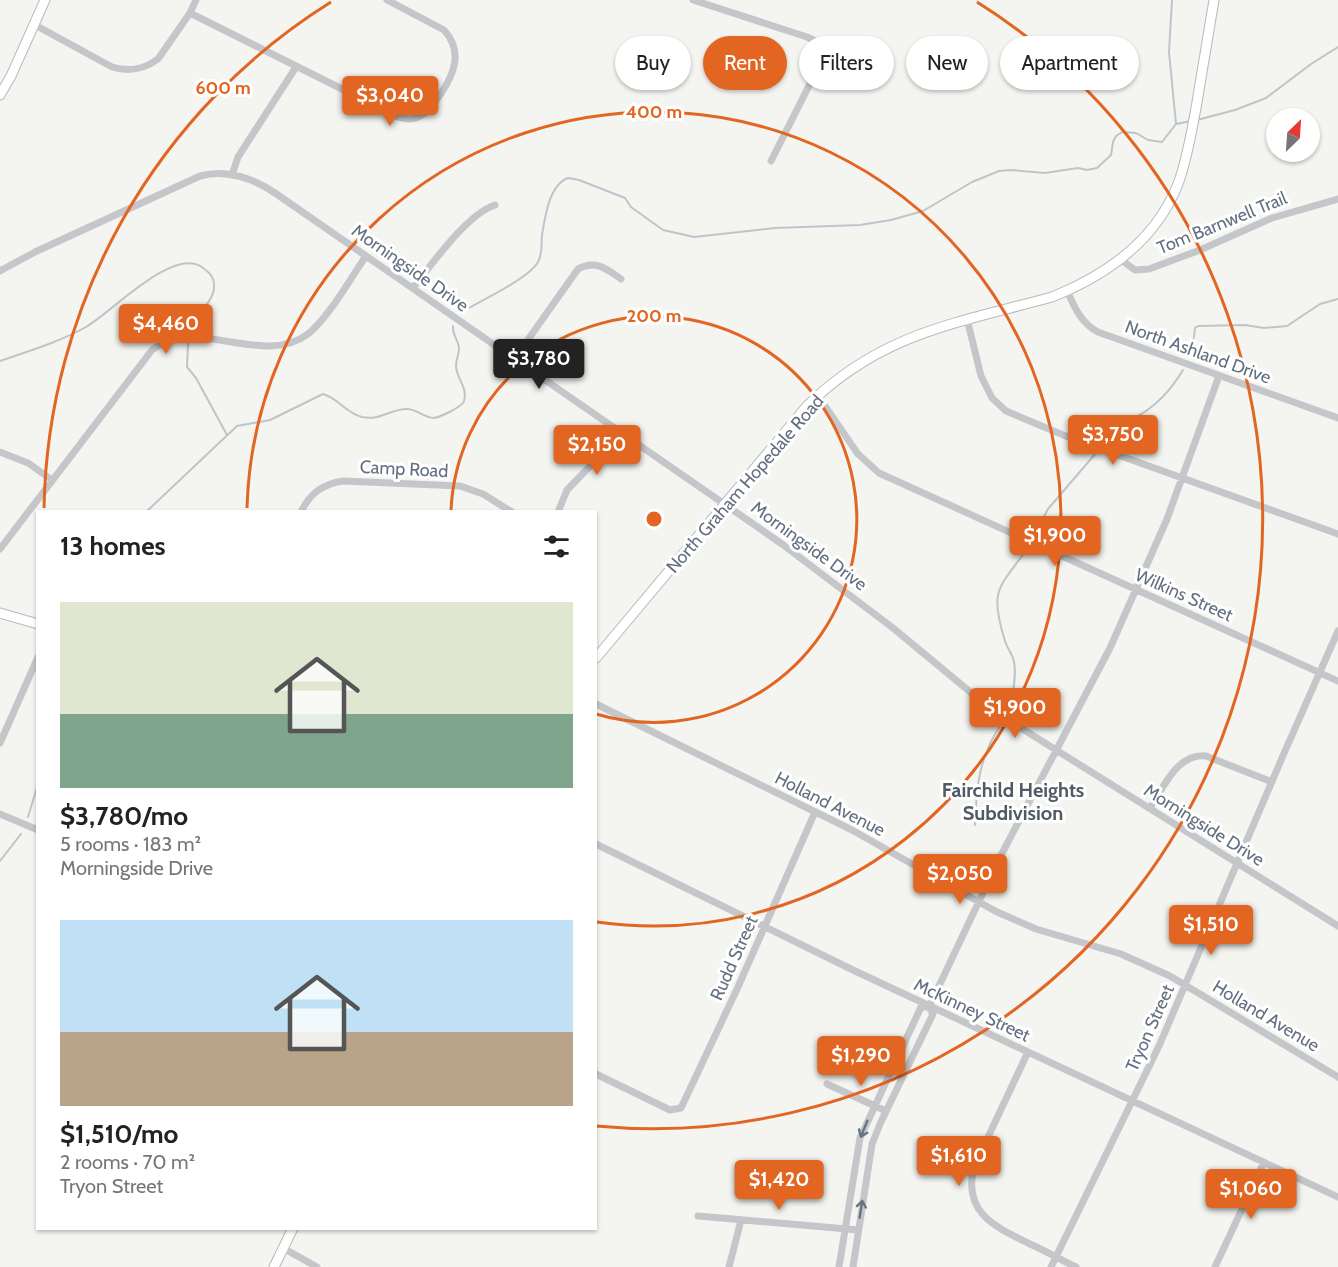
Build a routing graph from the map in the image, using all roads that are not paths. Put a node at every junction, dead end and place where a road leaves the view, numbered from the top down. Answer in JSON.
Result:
{"nodes":[{"id":1,"x":45,"y":0,"type":"edge"},
{"id":2,"x":196,"y":0,"type":"edge"},
{"id":3,"x":387,"y":0,"type":"edge"},
{"id":4,"x":693,"y":0,"type":"edge"},
{"id":5,"x":1214,"y":0,"type":"edge"},
{"id":6,"x":189,"y":14,"type":"junction"},
{"id":7,"x":35,"y":25,"type":"junction"},
{"id":8,"x":296,"y":67,"type":"junction"},
{"id":9,"x":0,"y":95,"type":"edge"},
{"id":10,"x":771,"y":161,"type":"dead end"},
{"id":11,"x":232,"y":175,"type":"junction"},
{"id":12,"x":1338,"y":199,"type":"edge"},
{"id":13,"x":495,"y":205,"type":"dead end"},
{"id":14,"x":366,"y":256,"type":"junction"},
{"id":15,"x":1120,"y":259,"type":"junction"},
{"id":16,"x":0,"y":271,"type":"edge"},
{"id":17,"x":621,"y":279,"type":"dead end"},
{"id":18,"x":413,"y":288,"type":"junction"},
{"id":19,"x":1067,"y":291,"type":"junction"},
{"id":20,"x":967,"y":320,"type":"junction"},
{"id":21,"x":515,"y":358,"type":"junction"},
{"id":22,"x":1220,"y":376,"type":"junction"},
{"id":23,"x":818,"y":396,"type":"junction"},
{"id":24,"x":1338,"y":418,"type":"edge"},
{"id":25,"x":618,"y":429,"type":"junction"},
{"id":26,"x":0,"y":452,"type":"edge"},
{"id":27,"x":1182,"y":478,"type":"junction"},
{"id":28,"x":52,"y":480,"type":"junction"},
{"id":29,"x":726,"y":503,"type":"junction"},
{"id":30,"x":302,"y":510,"type":"edge"},
{"id":31,"x":509,"y":510,"type":"edge"},
{"id":32,"x":559,"y":510,"type":"edge"},
{"id":33,"x":1338,"y":534,"type":"edge"},
{"id":34,"x":0,"y":549,"type":"edge"},
{"id":35,"x":1136,"y":590,"type":"junction"},
{"id":36,"x":0,"y":613,"type":"edge"},
{"id":37,"x":36,"y":623,"type":"edge"},
{"id":38,"x":1338,"y":631,"type":"edge"},
{"id":39,"x":597,"y":657,"type":"edge"},
{"id":40,"x":36,"y":662,"type":"edge"},
{"id":41,"x":1320,"y":672,"type":"junction"},
{"id":42,"x":1338,"y":681,"type":"edge"},
{"id":43,"x":597,"y":704,"type":"edge"},
{"id":44,"x":0,"y":743,"type":"edge"},
{"id":45,"x":1056,"y":751,"type":"junction"},
{"id":46,"x":1272,"y":782,"type":"junction"},
{"id":47,"x":1150,"y":808,"type":"junction"},
{"id":48,"x":815,"y":812,"type":"junction"},
{"id":49,"x":0,"y":814,"type":"edge"},
{"id":50,"x":36,"y":829,"type":"edge"},
{"id":51,"x":597,"y":844,"type":"edge"},
{"id":52,"x":1237,"y":863,"type":"junction"},
{"id":53,"x":979,"y":902,"type":"junction"},
{"id":54,"x":1338,"y":926,"type":"edge"},
{"id":55,"x":764,"y":928,"type":"junction"},
{"id":56,"x":1185,"y":987,"type":"junction"},
{"id":57,"x":929,"y":1006,"type":"junction"},
{"id":58,"x":1028,"y":1052,"type":"junction"},
{"id":59,"x":597,"y":1074,"type":"edge"},
{"id":60,"x":1338,"y":1077,"type":"edge"},
{"id":61,"x":827,"y":1084,"type":"dead end"},
{"id":62,"x":1133,"y":1101,"type":"junction"},
{"id":63,"x":874,"y":1107,"type":"junction"},
{"id":64,"x":886,"y":1112,"type":"junction"},
{"id":65,"x":1264,"y":1162,"type":"junction"},
{"id":66,"x":1338,"y":1197,"type":"edge"},
{"id":67,"x":698,"y":1216,"type":"dead end"},
{"id":68,"x":741,"y":1220,"type":"junction"},
{"id":69,"x":846,"y":1228,"type":"junction"},
{"id":70,"x":292,"y":1230,"type":"edge"},
{"id":71,"x":858,"y":1230,"type":"junction"},
{"id":72,"x":283,"y":1248,"type":"junction"},
{"id":73,"x":1056,"y":1257,"type":"junction"},
{"id":74,"x":274,"y":1267,"type":"edge"},
{"id":75,"x":317,"y":1267,"type":"edge"},
{"id":76,"x":729,"y":1267,"type":"edge"},
{"id":77,"x":839,"y":1267,"type":"edge"},
{"id":78,"x":853,"y":1267,"type":"edge"},
{"id":79,"x":1051,"y":1267,"type":"edge"},
{"id":80,"x":1076,"y":1267,"type":"edge"},
{"id":81,"x":1215,"y":1267,"type":"edge"}],
"edges":[{"from":1,"to":7,"type":"street"},
{"from":2,"to":6,"type":"street"},
{"from":3,"to":8,"type":"street"},
{"from":4,"to":10,"type":"street"},
{"from":5,"to":15,"type":"street","name":"North Graham Hopedale Road"},
{"from":6,"to":7,"type":"street"},
{"from":6,"to":8,"type":"street"},
{"from":7,"to":9,"type":"street"},
{"from":8,"to":11,"type":"street"},
{"from":11,"to":14,"type":"street","name":"Morningside Drive"},
{"from":11,"to":16,"type":"street","name":"Morningside Drive"},
{"from":12,"to":15,"type":"street","name":"Tom Barnwell Trail"},
{"from":13,"to":18,"type":"street"},
{"from":14,"to":18,"type":"street","name":"Morningside Drive"},
{"from":14,"to":28,"type":"street"},
{"from":15,"to":19,"type":"street","name":"North Graham Hopedale Road"},
{"from":17,"to":21,"type":"street"},
{"from":18,"to":21,"type":"street","name":"Morningside Drive"},
{"from":19,"to":20,"type":"street","name":"North Graham Hopedale Road"},
{"from":19,"to":22,"type":"street","name":"North Ashland Drive"},
{"from":20,"to":23,"type":"street","name":"North Graham Hopedale Road"},
{"from":20,"to":27,"type":"street"},
{"from":21,"to":25,"type":"street","name":"Morningside Drive"},
{"from":22,"to":24,"type":"street","name":"North Ashland Drive"},
{"from":22,"to":27,"type":"street"},
{"from":23,"to":29,"type":"street","name":"North Graham Hopedale Road"},
{"from":23,"to":35,"type":"street","name":"Wilkins Street"},
{"from":25,"to":29,"type":"street","name":"Morningside Drive"},
{"from":25,"to":32,"type":"street"},
{"from":26,"to":28,"type":"street"},
{"from":27,"to":33,"type":"street"},
{"from":27,"to":35,"type":"street"},
{"from":28,"to":34,"type":"street"},
{"from":29,"to":39,"type":"street","name":"North Graham Hopedale Road"},
{"from":29,"to":45,"type":"street","name":"Morningside Drive"},
{"from":30,"to":31,"type":"street","name":"Camp Road"},
{"from":35,"to":41,"type":"street","name":"Wilkins Street"},
{"from":35,"to":45,"type":"street"},
{"from":36,"to":37,"type":"street"},
{"from":38,"to":41,"type":"street","name":"Tryon Street"},
{"from":40,"to":44,"type":"street"},
{"from":41,"to":42,"type":"street","name":"Wilkins Street"},
{"from":41,"to":46,"type":"street","name":"Tryon Street"},
{"from":43,"to":48,"type":"street","name":"Holland Avenue"},
{"from":45,"to":47,"type":"street","name":"Morningside Drive"},
{"from":45,"to":53,"type":"street"},
{"from":46,"to":47,"type":"street"},
{"from":46,"to":52,"type":"street","name":"Tryon Street"},
{"from":47,"to":52,"type":"street","name":"Morningside Drive"},
{"from":48,"to":53,"type":"street","name":"Holland Avenue"},
{"from":48,"to":55,"type":"street","name":"Rudd Street"},
{"from":49,"to":50,"type":"street"},
{"from":51,"to":55,"type":"street","name":"McKinney Street"},
{"from":52,"to":54,"type":"street","name":"Morningside Drive"},
{"from":52,"to":56,"type":"street","name":"Tryon Street"},
{"from":53,"to":56,"type":"street","name":"Holland Avenue"},
{"from":53,"to":57,"type":"street"},
{"from":55,"to":57,"type":"street","name":"McKinney Street"},
{"from":55,"to":59,"type":"street","name":"Rudd Street"},
{"from":56,"to":60,"type":"street","name":"Holland Avenue"},
{"from":56,"to":62,"type":"street","name":"Tryon Street"},
{"from":57,"to":58,"type":"street","name":"McKinney Street"},
{"from":57,"to":63,"type":"street"},
{"from":57,"to":64,"type":"street"},
{"from":58,"to":62,"type":"street","name":"McKinney Street"},
{"from":58,"to":73,"type":"street"},
{"from":61,"to":63,"type":"street"},
{"from":62,"to":65,"type":"street","name":"McKinney Street"},
{"from":62,"to":73,"type":"street","name":"Tryon Street"},
{"from":63,"to":64,"type":"street"},
{"from":63,"to":69,"type":"street","one_way":true},
{"from":71,"to":64,"type":"street","one_way":true},
{"from":65,"to":66,"type":"street","name":"McKinney Street"},
{"from":65,"to":81,"type":"street"},
{"from":67,"to":68,"type":"street"},
{"from":68,"to":69,"type":"street"},
{"from":68,"to":76,"type":"street"},
{"from":69,"to":71,"type":"street"},
{"from":69,"to":77,"type":"street"},
{"from":70,"to":72,"type":"street"},
{"from":71,"to":78,"type":"street"},
{"from":72,"to":74,"type":"street"},
{"from":72,"to":75,"type":"street"},
{"from":73,"to":79,"type":"street","name":"Tryon Street"},
{"from":73,"to":80,"type":"street"}]}
